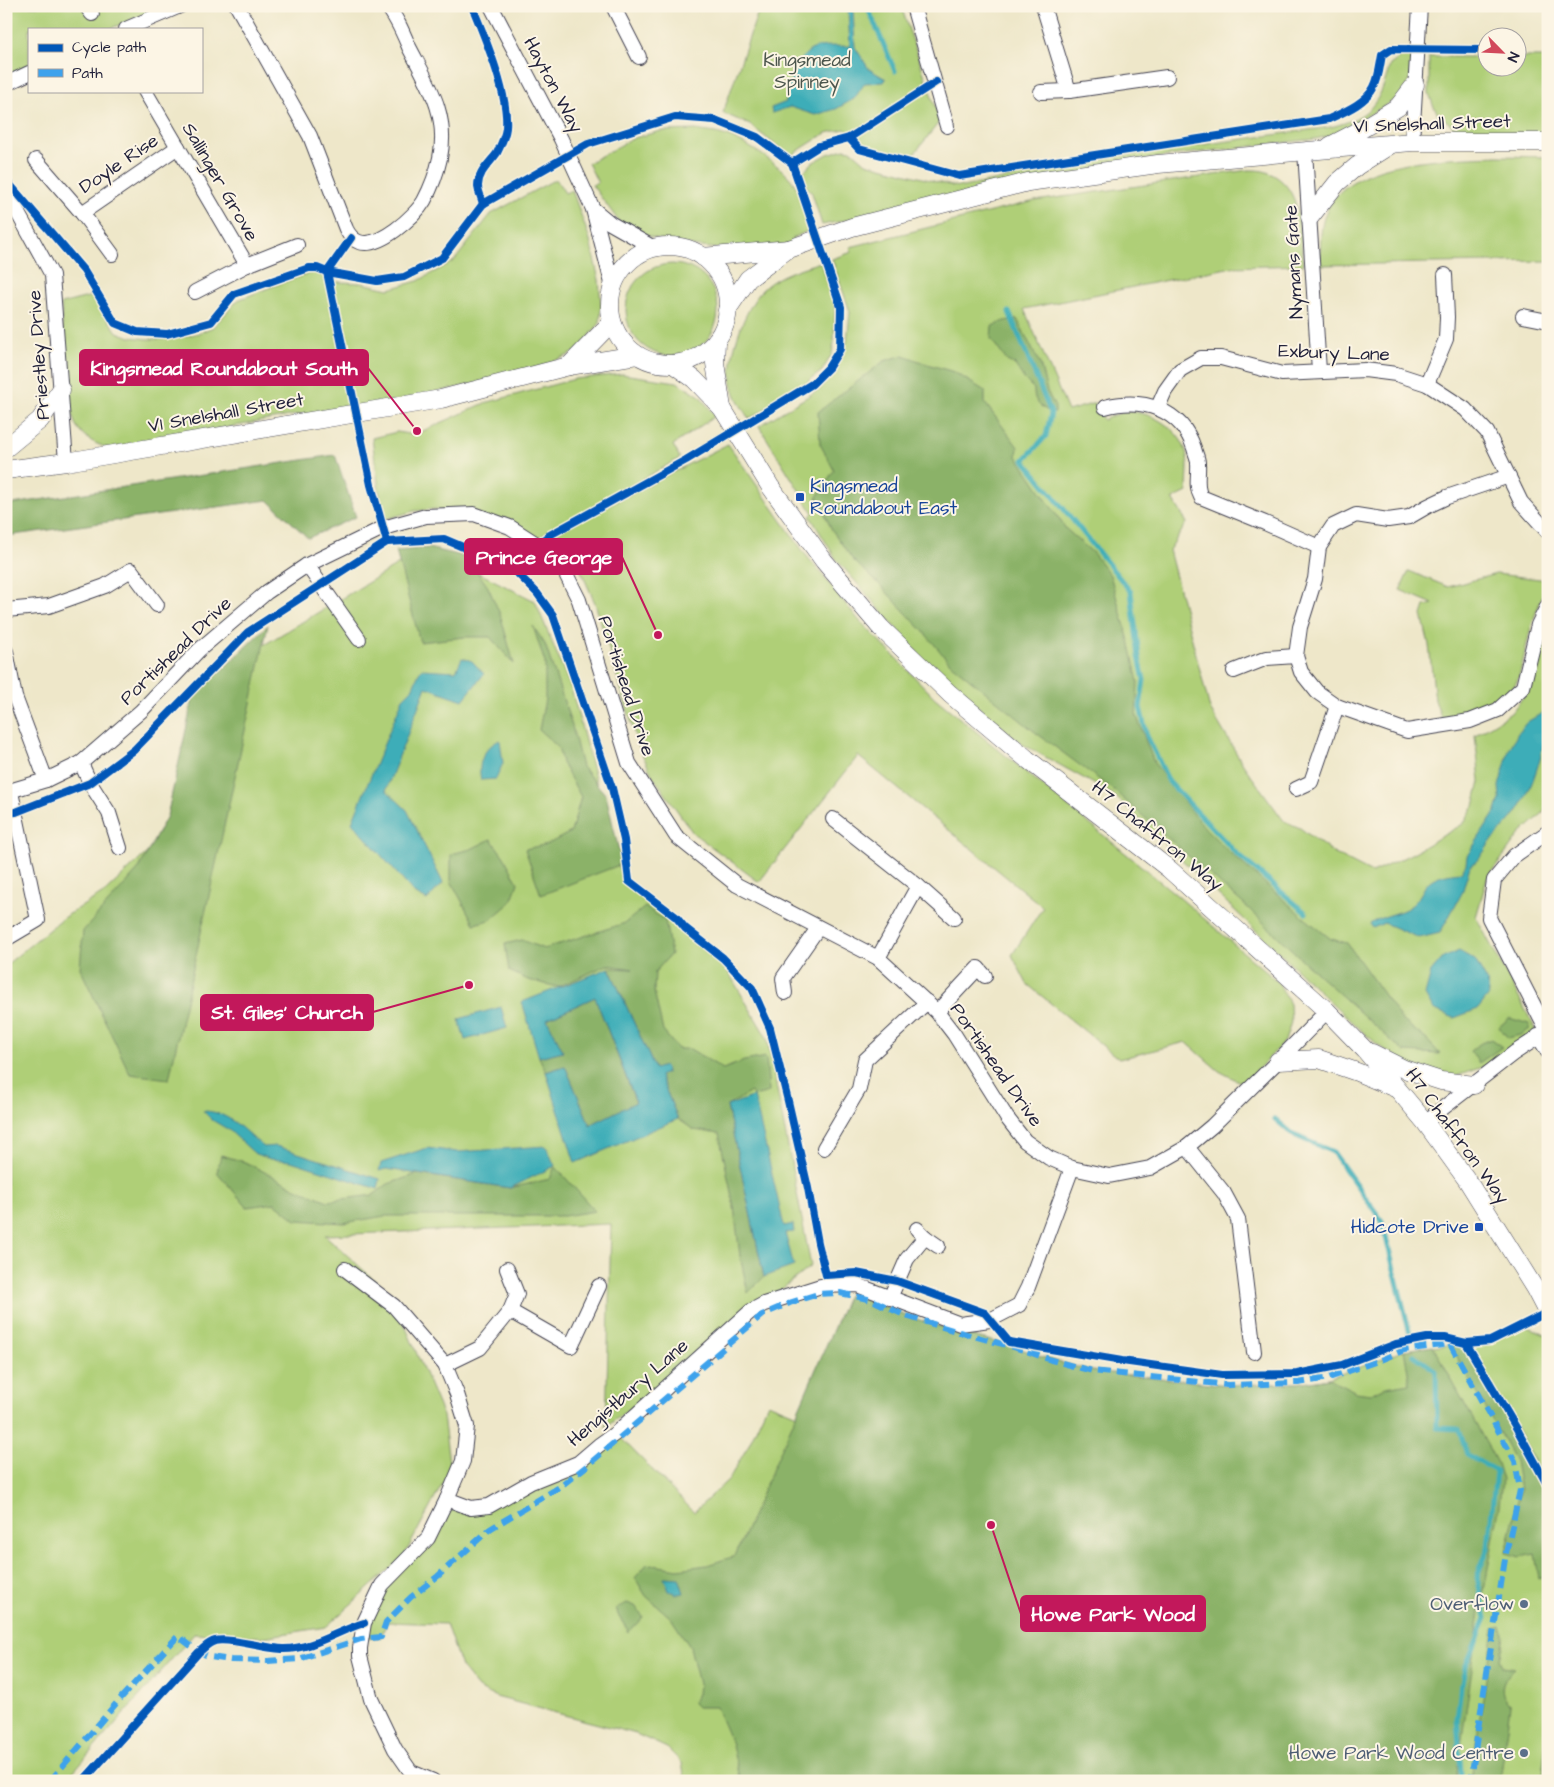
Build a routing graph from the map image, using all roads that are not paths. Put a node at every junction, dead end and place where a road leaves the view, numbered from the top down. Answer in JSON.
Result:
{"nodes":[{"id":1,"x":180,"y":6,"type":"edge"},
{"id":2,"x":237,"y":6,"type":"edge"},
{"id":3,"x":388,"y":6,"type":"edge"},
{"id":4,"x":491,"y":6,"type":"edge"},
{"id":5,"x":613,"y":6,"type":"edge"},
{"id":6,"x":913,"y":6,"type":"edge"},
{"id":7,"x":1043,"y":6,"type":"edge"},
{"id":8,"x":1420,"y":6,"type":"edge"},
{"id":9,"x":128,"y":28,"type":"edge"},
{"id":10,"x":639,"y":57,"type":"dead end"},
{"id":11,"x":28,"y":73,"type":"edge"},
{"id":12,"x":1166,"y":77,"type":"dead end"},
{"id":13,"x":6,"y":84,"type":"edge"},
{"id":14,"x":1415,"y":85,"type":"junction"},
{"id":15,"x":1069,"y":91,"type":"junction"},
{"id":16,"x":146,"y":92,"type":"edge"},
{"id":17,"x":1041,"y":92,"type":"dead end"},
{"id":18,"x":947,"y":126,"type":"dead end"},
{"id":19,"x":1412,"y":142,"type":"junction"},
{"id":20,"x":1548,"y":142,"type":"edge"},
{"id":21,"x":1393,"y":144,"type":"junction"},
{"id":22,"x":178,"y":147,"type":"junction"},
{"id":23,"x":1313,"y":151,"type":"junction"},
{"id":24,"x":36,"y":160,"type":"dead end"},
{"id":25,"x":6,"y":198,"type":"edge"},
{"id":26,"x":593,"y":208,"type":"junction"},
{"id":27,"x":82,"y":212,"type":"junction"},
{"id":28,"x":1310,"y":217,"type":"junction"},
{"id":29,"x":297,"y":245,"type":"dead end"},
{"id":30,"x":654,"y":248,"type":"junction"},
{"id":31,"x":789,"y":249,"type":"junction"},
{"id":32,"x":112,"y":254,"type":"dead end"},
{"id":33,"x":703,"y":258,"type":"junction"},
{"id":34,"x":247,"y":265,"type":"junction"},
{"id":35,"x":1445,"y":275,"type":"dead end"},
{"id":36,"x":612,"y":287,"type":"junction"},
{"id":37,"x":194,"y":292,"type":"dead end"},
{"id":38,"x":727,"y":310,"type":"junction"},
{"id":39,"x":1523,"y":316,"type":"dead end"},
{"id":40,"x":1548,"y":321,"type":"edge"},
{"id":41,"x":612,"y":322,"type":"junction"},
{"id":42,"x":716,"y":340,"type":"junction"},
{"id":43,"x":637,"y":355,"type":"junction"},
{"id":44,"x":673,"y":364,"type":"junction"},
{"id":45,"x":569,"y":366,"type":"junction"},
{"id":46,"x":1319,"y":371,"type":"junction"},
{"id":47,"x":1427,"y":384,"type":"junction"},
{"id":48,"x":61,"y":390,"type":"junction"},
{"id":49,"x":1158,"y":407,"type":"junction"},
{"id":50,"x":722,"y":408,"type":"junction"},
{"id":51,"x":1105,"y":408,"type":"dead end"},
{"id":52,"x":6,"y":448,"type":"edge"},
{"id":53,"x":66,"y":462,"type":"junction"},
{"id":54,"x":6,"y":470,"type":"edge"},
{"id":55,"x":1509,"y":476,"type":"junction"},
{"id":56,"x":1548,"y":532,"type":"edge"},
{"id":57,"x":1319,"y":547,"type":"junction"},
{"id":58,"x":307,"y":565,"type":"junction"},
{"id":59,"x":157,"y":605,"type":"dead end"},
{"id":60,"x":1548,"y":605,"type":"edge"},
{"id":61,"x":6,"y":610,"type":"edge"},
{"id":62,"x":359,"y":639,"type":"dead end"},
{"id":63,"x":6,"y":651,"type":"edge"},
{"id":64,"x":1296,"y":656,"type":"junction"},
{"id":65,"x":1234,"y":671,"type":"dead end"},
{"id":66,"x":1337,"y":706,"type":"junction"},
{"id":67,"x":81,"y":763,"type":"junction"},
{"id":68,"x":46,"y":780,"type":"junction"},
{"id":69,"x":1296,"y":789,"type":"dead end"},
{"id":70,"x":9,"y":792,"type":"edge"},
{"id":71,"x":833,"y":819,"type":"dead end"},
{"id":72,"x":1548,"y":832,"type":"edge"},
{"id":73,"x":120,"y":848,"type":"dead end"},
{"id":74,"x":918,"y":886,"type":"junction"},
{"id":75,"x":954,"y":918,"type":"dead end"},
{"id":76,"x":818,"y":928,"type":"junction"},
{"id":77,"x":6,"y":939,"type":"edge"},
{"id":78,"x":878,"y":958,"type":"junction"},
{"id":79,"x":985,"y":976,"type":"dead end"},
{"id":80,"x":785,"y":993,"type":"dead end"},
{"id":81,"x":932,"y":1007,"type":"junction"},
{"id":82,"x":1328,"y":1011,"type":"junction"},
{"id":83,"x":1544,"y":1033,"type":"edge"},
{"id":84,"x":1365,"y":1050,"type":"junction"},
{"id":85,"x":1548,"y":1052,"type":"edge"},
{"id":86,"x":1278,"y":1061,"type":"junction"},
{"id":87,"x":1474,"y":1085,"type":"junction"},
{"id":88,"x":1400,"y":1091,"type":"junction"},
{"id":89,"x":1425,"y":1122,"type":"junction"},
{"id":90,"x":1187,"y":1147,"type":"junction"},
{"id":91,"x":824,"y":1148,"type":"dead end"},
{"id":92,"x":1072,"y":1168,"type":"junction"},
{"id":93,"x":938,"y":1246,"type":"dead end"},
{"id":94,"x":345,"y":1269,"type":"dead end"},
{"id":95,"x":507,"y":1269,"type":"dead end"},
{"id":96,"x":599,"y":1286,"type":"dead end"},
{"id":97,"x":890,"y":1298,"type":"junction"},
{"id":98,"x":510,"y":1311,"type":"junction"},
{"id":99,"x":1548,"y":1314,"type":"edge"},
{"id":100,"x":1254,"y":1352,"type":"dead end"},
{"id":101,"x":445,"y":1365,"type":"junction"},
{"id":102,"x":447,"y":1499,"type":"junction"},
{"id":103,"x":409,"y":1776,"type":"edge"},
{"id":104,"x":433,"y":1781,"type":"edge"}],
"edges":[{"from":1,"to":9,"type":"street"},
{"from":2,"to":3,"type":"street"},
{"from":4,"to":26,"type":"street","name":"Hayton Way"},
{"from":5,"to":10,"type":"street"},
{"from":6,"to":18,"type":"street"},
{"from":7,"to":15,"type":"street"},
{"from":8,"to":14,"type":"street"},
{"from":11,"to":13,"type":"street"},
{"from":12,"to":15,"type":"street"},
{"from":14,"to":19,"type":"street"},
{"from":14,"to":23,"type":"street"},
{"from":15,"to":17,"type":"street"},
{"from":16,"to":22,"type":"street","name":"Sallinger Grove"},
{"from":19,"to":20,"type":"street","name":"V1 Snelshall Street"},
{"from":19,"to":21,"type":"street","name":"V1 Snelshall Street"},
{"from":21,"to":23,"type":"street","name":"V1 Snelshall Street"},
{"from":21,"to":28,"type":"street"},
{"from":22,"to":27,"type":"street","name":"Doyle Rise"},
{"from":22,"to":34,"type":"street","name":"Sallinger Grove"},
{"from":23,"to":28,"type":"street","name":"Nymans Gate"},
{"from":23,"to":31,"type":"street","name":"V1 Snelshall Street"},
{"from":24,"to":27,"type":"street","name":"Doyle Rise"},
{"from":25,"to":48,"type":"street","name":"Priestley Drive"},
{"from":26,"to":30,"type":"street","name":"Hayton Way"},
{"from":26,"to":36,"type":"street","name":"Hayton Way"},
{"from":27,"to":32,"type":"street","name":"Doyle Rise"},
{"from":28,"to":46,"type":"street","name":"Nymans Gate"},
{"from":29,"to":34,"type":"street","name":"Sallinger Grove"},
{"from":30,"to":33,"type":"street"},
{"from":30,"to":36,"type":"street"},
{"from":31,"to":33,"type":"street","name":"V1 Snelshall Street"},
{"from":31,"to":38,"type":"street","name":"V1 Snelshall Street"},
{"from":33,"to":38,"type":"street"},
{"from":34,"to":37,"type":"street","name":"Sallinger Grove"},
{"from":35,"to":47,"type":"street"},
{"from":36,"to":41,"type":"street"},
{"from":38,"to":42,"type":"street"},
{"from":39,"to":40,"type":"street"},
{"from":41,"to":43,"type":"street"},
{"from":41,"to":45,"type":"street"},
{"from":42,"to":44,"type":"street"},
{"from":42,"to":50,"type":"street","name":"H7 Chaffron Way"},
{"from":43,"to":44,"type":"street"},
{"from":43,"to":45,"type":"street","name":"V1 Snelshall Street"},
{"from":44,"to":50,"type":"street","name":"H7 Chaffron Way"},
{"from":45,"to":53,"type":"street","name":"V1 Snelshall Street"},
{"from":46,"to":47,"type":"street","name":"Exbury Lane"},
{"from":46,"to":49,"type":"street","name":"Exbury Lane"},
{"from":47,"to":55,"type":"street","name":"Exbury Lane"},
{"from":48,"to":52,"type":"street"},
{"from":48,"to":53,"type":"street","name":"Priestley Drive"},
{"from":49,"to":51,"type":"street"},
{"from":49,"to":57,"type":"street"},
{"from":50,"to":82,"type":"street","name":"H7 Chaffron Way"},
{"from":53,"to":54,"type":"street","name":"V1 Snelshall Street"},
{"from":55,"to":56,"type":"street","name":"Exbury Lane"},
{"from":55,"to":57,"type":"street"},
{"from":57,"to":64,"type":"street"},
{"from":58,"to":62,"type":"street"},
{"from":58,"to":67,"type":"street","name":"Portishead Drive"},
{"from":58,"to":76,"type":"street","name":"Portishead Drive"},
{"from":59,"to":61,"type":"street"},
{"from":60,"to":66,"type":"street"},
{"from":63,"to":68,"type":"street"},
{"from":64,"to":65,"type":"street"},
{"from":64,"to":66,"type":"street"},
{"from":66,"to":69,"type":"street"},
{"from":67,"to":68,"type":"street","name":"Portishead Drive"},
{"from":67,"to":73,"type":"street"},
{"from":68,"to":70,"type":"street","name":"Portishead Drive"},
{"from":70,"to":77,"type":"street"},
{"from":71,"to":74,"type":"street"},
{"from":72,"to":83,"type":"street"},
{"from":74,"to":75,"type":"street"},
{"from":74,"to":78,"type":"street"},
{"from":76,"to":78,"type":"street","name":"Portishead Drive"},
{"from":76,"to":80,"type":"street"},
{"from":78,"to":81,"type":"street","name":"Portishead Drive"},
{"from":79,"to":81,"type":"street"},
{"from":81,"to":91,"type":"street"},
{"from":81,"to":92,"type":"street","name":"Portishead Drive"},
{"from":82,"to":84,"type":"street","name":"H7 Chaffron Way"},
{"from":82,"to":86,"type":"street","name":"Portishead Drive"},
{"from":83,"to":85,"type":"street"},
{"from":83,"to":87,"type":"street"},
{"from":84,"to":87,"type":"street"},
{"from":84,"to":88,"type":"street","name":"H7 Chaffron Way"},
{"from":86,"to":88,"type":"street"},
{"from":86,"to":90,"type":"street","name":"Portishead Drive"},
{"from":87,"to":89,"type":"street"},
{"from":88,"to":89,"type":"street","name":"H7 Chaffron Way"},
{"from":89,"to":99,"type":"street","name":"H7 Chaffron Way"},
{"from":90,"to":92,"type":"street","name":"Portishead Drive"},
{"from":90,"to":100,"type":"street"},
{"from":92,"to":97,"type":"street","name":"Hengistbury Lane"},
{"from":93,"to":97,"type":"street"},
{"from":94,"to":101,"type":"street"},
{"from":95,"to":98,"type":"street"},
{"from":96,"to":98,"type":"street"},
{"from":97,"to":102,"type":"street","name":"Hengistbury Lane"},
{"from":98,"to":101,"type":"street"},
{"from":101,"to":102,"type":"street"},
{"from":102,"to":103,"type":"street"},
{"from":103,"to":104,"type":"street"}]}
